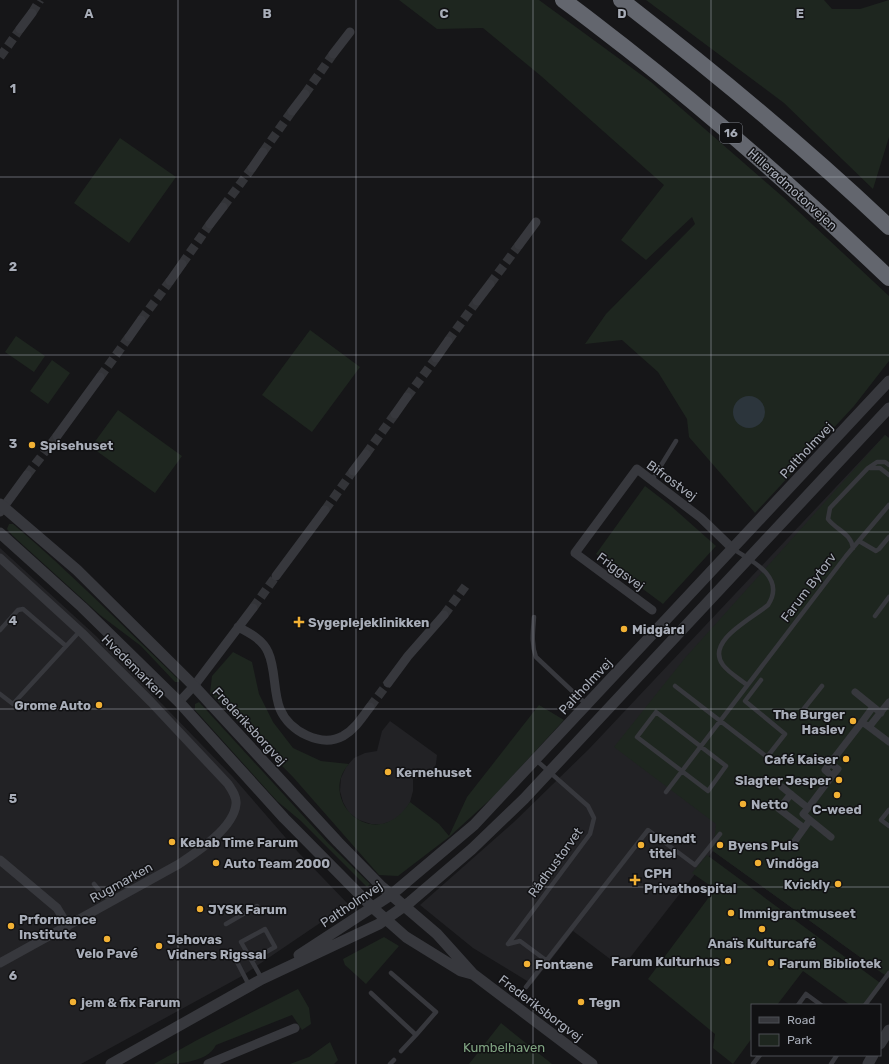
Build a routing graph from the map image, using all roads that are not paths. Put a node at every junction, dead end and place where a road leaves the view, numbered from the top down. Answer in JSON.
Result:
{"nodes":[{"id":1,"x":563,"y":0,"type":"edge"},
{"id":2,"x":621,"y":0,"type":"edge"},
{"id":3,"x":32,"y":13,"type":"tunnel mouth"},
{"id":4,"x":20,"y":29,"type":"tunnel mouth"},
{"id":5,"x":350,"y":32,"type":"dead end"},
{"id":6,"x":334,"y":54,"type":"tunnel mouth"},
{"id":7,"x":305,"y":94,"type":"tunnel mouth"},
{"id":8,"x":292,"y":111,"type":"tunnel mouth"},
{"id":9,"x":263,"y":152,"type":"tunnel mouth"},
{"id":10,"x":252,"y":168,"type":"tunnel mouth"},
{"id":11,"x":223,"y":207,"type":"tunnel mouth"},
{"id":12,"x":536,"y":222,"type":"dead end"},
{"id":13,"x":210,"y":224,"type":"tunnel mouth"},
{"id":14,"x":889,"y":228,"type":"edge"},
{"id":15,"x":519,"y":245,"type":"tunnel mouth"},
{"id":16,"x":182,"y":264,"type":"tunnel mouth"},
{"id":17,"x":889,"y":278,"type":"edge"},
{"id":18,"x":170,"y":281,"type":"tunnel mouth"},
{"id":19,"x":490,"y":284,"type":"tunnel mouth"},
{"id":20,"x":477,"y":302,"type":"tunnel mouth"},
{"id":21,"x":141,"y":320,"type":"tunnel mouth"},
{"id":22,"x":128,"y":337,"type":"tunnel mouth"},
{"id":23,"x":448,"y":342,"type":"tunnel mouth"},
{"id":24,"x":436,"y":358,"type":"tunnel mouth"},
{"id":25,"x":100,"y":377,"type":"tunnel mouth"},
{"id":26,"x":889,"y":381,"type":"edge"},
{"id":27,"x":407,"y":397,"type":"tunnel mouth"},
{"id":28,"x":889,"y":408,"type":"edge"},
{"id":29,"x":395,"y":414,"type":"tunnel mouth"},
{"id":30,"x":56,"y":436,"type":"tunnel mouth"},
{"id":31,"x":676,"y":441,"type":"dead end"},
{"id":32,"x":366,"y":454,"type":"tunnel mouth"},
{"id":33,"x":889,"y":465,"type":"edge"},
{"id":34,"x":868,"y":468,"type":"junction"},
{"id":35,"x":353,"y":471,"type":"tunnel mouth"},
{"id":36,"x":27,"y":475,"type":"tunnel mouth"},
{"id":37,"x":889,"y":475,"type":"edge"},
{"id":38,"x":652,"y":480,"type":"junction"},
{"id":39,"x":889,"y":505,"type":"edge"},
{"id":40,"x":1,"y":508,"type":"edge"},
{"id":41,"x":324,"y":510,"type":"tunnel mouth"},
{"id":42,"x":0,"y":533,"type":"edge"},
{"id":43,"x":889,"y":537,"type":"edge"},
{"id":44,"x":859,"y":541,"type":"junction"},
{"id":45,"x":853,"y":548,"type":"junction"},
{"id":46,"x":733,"y":549,"type":"junction"},
{"id":47,"x":575,"y":553,"type":"joint"},
{"id":48,"x":0,"y":558,"type":"edge"},
{"id":49,"x":749,"y":559,"type":"junction"},
{"id":50,"x":276,"y":576,"type":"tunnel mouth"},
{"id":51,"x":889,"y":597,"type":"edge"},
{"id":52,"x":253,"y":608,"type":"tunnel mouth"},
{"id":53,"x":652,"y":610,"type":"dead end"},
{"id":54,"x":444,"y":615,"type":"tunnel mouth"},
{"id":55,"x":875,"y":616,"type":"dead end"},
{"id":56,"x":534,"y":617,"type":"dead end"},
{"id":57,"x":238,"y":628,"type":"junction"},
{"id":58,"x":0,"y":630,"type":"edge"},
{"id":59,"x":80,"y":631,"type":"junction"},
{"id":60,"x":66,"y":646,"type":"junction"},
{"id":61,"x":762,"y":680,"type":"dead end"},
{"id":62,"x":388,"y":683,"type":"tunnel mouth"},
{"id":63,"x":748,"y":685,"type":"junction"},
{"id":64,"x":194,"y":686,"type":"junction"},
{"id":65,"x":675,"y":686,"type":"dead end"},
{"id":66,"x":822,"y":686,"type":"dead end"},
{"id":67,"x":855,"y":692,"type":"dead end"},
{"id":68,"x":0,"y":694,"type":"edge"},
{"id":69,"x":179,"y":702,"type":"junction"},
{"id":70,"x":889,"y":702,"type":"edge"},
{"id":71,"x":587,"y":705,"type":"junction"},
{"id":72,"x":370,"y":707,"type":"tunnel mouth"},
{"id":73,"x":873,"y":707,"type":"junction"},
{"id":74,"x":802,"y":711,"type":"dead end"},
{"id":75,"x":881,"y":713,"type":"junction"},
{"id":76,"x":720,"y":721,"type":"junction"},
{"id":77,"x":862,"y":722,"type":"junction"},
{"id":78,"x":869,"y":728,"type":"junction"},
{"id":79,"x":889,"y":742,"type":"edge"},
{"id":80,"x":701,"y":746,"type":"junction"},
{"id":81,"x":536,"y":760,"type":"junction"},
{"id":82,"x":682,"y":771,"type":"junction"},
{"id":83,"x":550,"y":772,"type":"junction"},
{"id":84,"x":782,"y":786,"type":"dead end"},
{"id":85,"x":666,"y":792,"type":"dead end"},
{"id":86,"x":791,"y":794,"type":"junction"},
{"id":87,"x":236,"y":804,"type":"joint"},
{"id":88,"x":808,"y":808,"type":"junction"},
{"id":89,"x":889,"y":810,"type":"edge"},
{"id":90,"x":802,"y":814,"type":"junction"},
{"id":91,"x":810,"y":820,"type":"junction"},
{"id":92,"x":796,"y":822,"type":"junction"},
{"id":93,"x":889,"y":826,"type":"edge"},
{"id":94,"x":804,"y":828,"type":"junction"},
{"id":95,"x":720,"y":834,"type":"dead end"},
{"id":96,"x":831,"y":837,"type":"dead end"},
{"id":97,"x":790,"y":848,"type":"dead end"},
{"id":98,"x":0,"y":860,"type":"edge"},
{"id":99,"x":94,"y":884,"type":"dead end"},
{"id":100,"x":391,"y":895,"type":"junction"},
{"id":101,"x":114,"y":901,"type":"junction"},
{"id":102,"x":257,"y":906,"type":"dead end"},
{"id":103,"x":404,"y":906,"type":"junction"},
{"id":104,"x":372,"y":907,"type":"junction"},
{"id":105,"x":385,"y":919,"type":"junction"},
{"id":106,"x":226,"y":924,"type":"dead end"},
{"id":107,"x":68,"y":926,"type":"junction"},
{"id":108,"x":252,"y":960,"type":"junction"},
{"id":109,"x":237,"y":962,"type":"dead end"},
{"id":110,"x":547,"y":962,"type":"junction"},
{"id":111,"x":0,"y":963,"type":"edge"},
{"id":112,"x":391,"y":973,"type":"dead end"},
{"id":113,"x":889,"y":973,"type":"edge"},
{"id":114,"x":473,"y":974,"type":"junction"},
{"id":115,"x":266,"y":977,"type":"junction"},
{"id":116,"x":250,"y":986,"type":"junction"},
{"id":117,"x":526,"y":987,"type":"dead end"},
{"id":118,"x":371,"y":993,"type":"dead end"},
{"id":119,"x":799,"y":1004,"type":"edge"},
{"id":120,"x":820,"y":1004,"type":"edge"},
{"id":121,"x":866,"y":1004,"type":"edge"},
{"id":122,"x":295,"y":1028,"type":"dead end"},
{"id":123,"x":889,"y":1032,"type":"edge"},
{"id":124,"x":416,"y":1035,"type":"junction"},
{"id":125,"x":881,"y":1043,"type":"edge"},
{"id":126,"x":401,"y":1051,"type":"dead end"},
{"id":127,"x":759,"y":1056,"type":"edge"},
{"id":128,"x":394,"y":1060,"type":"dead end"},
{"id":129,"x":111,"y":1064,"type":"edge"},
{"id":130,"x":208,"y":1064,"type":"edge"},
{"id":131,"x":390,"y":1064,"type":"edge"},
{"id":132,"x":592,"y":1064,"type":"edge"},
{"id":133,"x":753,"y":1064,"type":"edge"}],
"edges":[{"from":1,"to":17,"type":"highway","name":"Hillerødmotorvejen","number":"16"},
{"from":2,"to":14,"type":"highway"},
{"from":3,"to":4,"type":"street"},
{"from":5,"to":6,"type":"street"},
{"from":7,"to":8,"type":"street"},
{"from":9,"to":10,"type":"street"},
{"from":11,"to":13,"type":"street"},
{"from":12,"to":15,"type":"street"},
{"from":16,"to":18,"type":"street"},
{"from":19,"to":20,"type":"street"},
{"from":21,"to":22,"type":"street"},
{"from":23,"to":24,"type":"street"},
{"from":25,"to":30,"type":"street"},
{"from":26,"to":46,"type":"street","name":"Paltholmvej"},
{"from":27,"to":29,"type":"street"},
{"from":28,"to":49,"type":"street","name":"Paltholmvej"},
{"from":31,"to":38,"type":"lane"},
{"from":32,"to":35,"type":"street"},
{"from":33,"to":34,"type":"lane"},
{"from":34,"to":37,"type":"lane"},
{"from":34,"to":45,"type":"lane"},
{"from":36,"to":40,"type":"street"},
{"from":38,"to":46,"type":"street","name":"Bifrostvej"},
{"from":38,"to":47,"type":"street","name":"Bifrostvej"},
{"from":39,"to":44,"type":"lane","name":"Farum Bytorv"},
{"from":40,"to":64,"type":"street","name":"Frederiksborgvej"},
{"from":41,"to":50,"type":"street"},
{"from":42,"to":69,"type":"street","name":"Frederiksborgvej"},
{"from":43,"to":44,"type":"lane"},
{"from":44,"to":45,"type":"lane","name":"Farum Bytorv"},
{"from":45,"to":63,"type":"lane","name":"Farum Bytorv"},
{"from":46,"to":49,"type":"lane","name":"Farum Bytorv"},
{"from":46,"to":71,"type":"street","name":"Paltholmvej"},
{"from":47,"to":53,"type":"street","name":"Friggsvej"},
{"from":48,"to":59,"type":"street","name":"Hvedemarken"},
{"from":49,"to":63,"type":"lane","name":"Farum Bytorv"},
{"from":49,"to":83,"type":"street","name":"Paltholmvej"},
{"from":51,"to":55,"type":"lane"},
{"from":52,"to":57,"type":"street"},
{"from":54,"to":62,"type":"street"},
{"from":56,"to":71,"type":"lane"},
{"from":57,"to":64,"type":"street"},
{"from":57,"to":72,"type":"street"},
{"from":58,"to":60,"type":"lane"},
{"from":59,"to":60,"type":"lane"},
{"from":59,"to":87,"type":"street","name":"Hvedemarken"},
{"from":60,"to":68,"type":"lane"},
{"from":61,"to":76,"type":"lane"},
{"from":63,"to":76,"type":"lane","name":"Farum Bytorv"},
{"from":64,"to":69,"type":"street"},
{"from":64,"to":100,"type":"street","name":"Frederiksborgvej"},
{"from":65,"to":76,"type":"lane"},
{"from":66,"to":74,"type":"lane"},
{"from":67,"to":73,"type":"street"},
{"from":69,"to":104,"type":"street","name":"Frederiksborgvej"},
{"from":70,"to":75,"type":"street"},
{"from":71,"to":81,"type":"street","name":"Paltholmvej"},
{"from":73,"to":75,"type":"street"},
{"from":73,"to":77,"type":"street"},
{"from":75,"to":78,"type":"street"},
{"from":76,"to":80,"type":"lane","name":"Farum Bytorv"},
{"from":77,"to":78,"type":"street"},
{"from":77,"to":88,"type":"street"},
{"from":78,"to":79,"type":"street"},
{"from":80,"to":82,"type":"lane","name":"Farum Bytorv"},
{"from":80,"to":82,"type":"lane"},
{"from":80,"to":82,"type":"lane"},
{"from":81,"to":83,"type":"lane","name":"Rådhustorvet"},
{"from":81,"to":100,"type":"street","name":"Paltholmvej"},
{"from":82,"to":85,"type":"lane","name":"Farum Bytorv"},
{"from":83,"to":103,"type":"street","name":"Paltholmvej"},
{"from":83,"to":110,"type":"lane","name":"Rådhustorvet"},
{"from":84,"to":86,"type":"street"},
{"from":86,"to":88,"type":"street"},
{"from":86,"to":92,"type":"street"},
{"from":87,"to":101,"type":"street","name":"Rugmarken"},
{"from":88,"to":90,"type":"street"},
{"from":89,"to":93,"type":"lane"},
{"from":90,"to":91,"type":"street"},
{"from":90,"to":92,"type":"street"},
{"from":91,"to":94,"type":"street"},
{"from":91,"to":96,"type":"street"},
{"from":92,"to":94,"type":"street"},
{"from":94,"to":97,"type":"street"},
{"from":95,"to":110,"type":"lane"},
{"from":98,"to":107,"type":"street"},
{"from":99,"to":101,"type":"lane"},
{"from":100,"to":103,"type":"street","name":"Frederiksborgvej"},
{"from":100,"to":104,"type":"street","name":"Paltholmvej"},
{"from":101,"to":107,"type":"street","name":"Rugmarken"},
{"from":102,"to":106,"type":"lane"},
{"from":103,"to":105,"type":"street","name":"Paltholmvej"},
{"from":103,"to":114,"type":"street","name":"Frederiksborgvej"},
{"from":104,"to":105,"type":"street","name":"Frederiksborgvej"},
{"from":104,"to":115,"type":"street","name":"Paltholmvej"},
{"from":105,"to":114,"type":"street","name":"Frederiksborgvej"},
{"from":105,"to":115,"type":"street","name":"Paltholmvej"},
{"from":107,"to":111,"type":"street","name":"Rugmarken"},
{"from":108,"to":108,"type":"lane"},
{"from":108,"to":115,"type":"lane"},
{"from":109,"to":116,"type":"lane"},
{"from":110,"to":117,"type":"lane"},
{"from":112,"to":124,"type":"lane"},
{"from":113,"to":121,"type":"lane"},
{"from":114,"to":132,"type":"street","name":"Frederiksborgvej"},
{"from":115,"to":116,"type":"street","name":"Paltholmvej"},
{"from":116,"to":129,"type":"street","name":"Paltholmvej"},
{"from":118,"to":124,"type":"lane"},
{"from":119,"to":120,"type":"lane"},
{"from":122,"to":130,"type":"street"},
{"from":123,"to":125,"type":"street"},
{"from":124,"to":126,"type":"lane"},
{"from":127,"to":133,"type":"lane"},
{"from":128,"to":131,"type":"lane"}]}
